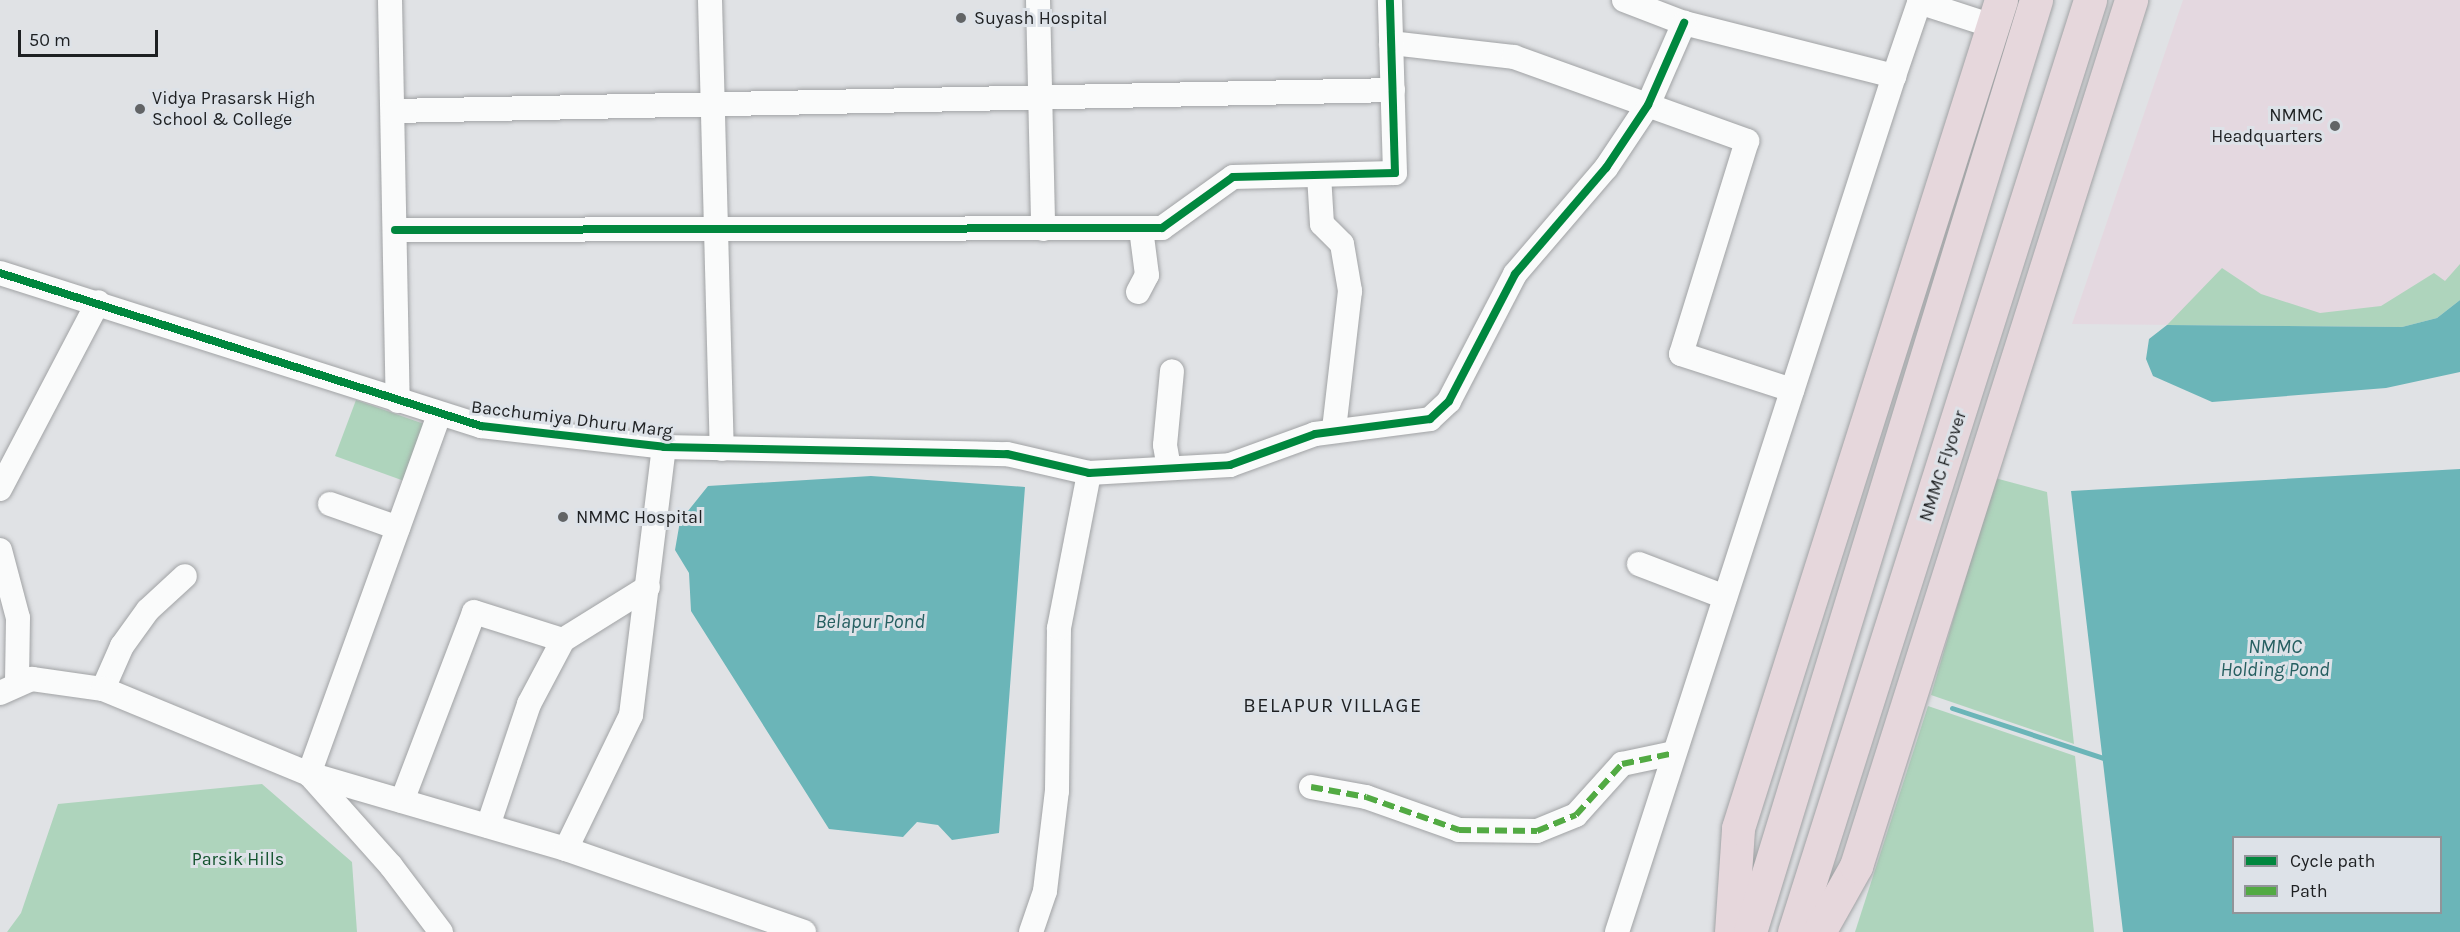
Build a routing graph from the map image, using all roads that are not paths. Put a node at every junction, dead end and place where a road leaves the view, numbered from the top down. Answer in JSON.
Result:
{"nodes":[{"id":1,"x":390,"y":0,"type":"edge"},
{"id":2,"x":710,"y":0,"type":"edge"},
{"id":3,"x":1038,"y":0,"type":"edge"},
{"id":4,"x":1390,"y":0,"type":"edge"},
{"id":5,"x":1624,"y":0,"type":"edge"},
{"id":6,"x":2036,"y":0,"type":"edge"},
{"id":7,"x":2090,"y":0,"type":"edge"},
{"id":8,"x":2131,"y":0,"type":"edge"},
{"id":9,"x":1920,"y":1,"type":"edge"},
{"id":10,"x":1997,"y":13,"type":"edge"},
{"id":11,"x":1684,"y":23,"type":"junction"},
{"id":12,"x":1391,"y":43,"type":"junction"},
{"id":13,"x":1894,"y":76,"type":"junction"},
{"id":14,"x":1393,"y":90,"type":"junction"},
{"id":15,"x":1040,"y":97,"type":"junction"},
{"id":16,"x":713,"y":104,"type":"junction"},
{"id":17,"x":1648,"y":105,"type":"junction"},
{"id":18,"x":393,"y":111,"type":"junction"},
{"id":19,"x":1319,"y":175,"type":"junction"},
{"id":20,"x":716,"y":229,"type":"junction"},
{"id":21,"x":1043,"y":229,"type":"junction"},
{"id":22,"x":1141,"y":229,"type":"junction"},
{"id":23,"x":395,"y":230,"type":"junction"},
{"id":24,"x":0,"y":273,"type":"edge"},
{"id":25,"x":1138,"y":292,"type":"dead end"},
{"id":26,"x":98,"y":302,"type":"junction"},
{"id":27,"x":1172,"y":370,"type":"dead end"},
{"id":28,"x":1792,"y":390,"type":"junction"},
{"id":29,"x":398,"y":401,"type":"junction"},
{"id":30,"x":439,"y":415,"type":"junction"},
{"id":31,"x":1334,"y":430,"type":"junction"},
{"id":32,"x":664,"y":447,"type":"junction"},
{"id":33,"x":722,"y":449,"type":"junction"},
{"id":34,"x":1169,"y":468,"type":"junction"},
{"id":35,"x":1089,"y":473,"type":"junction"},
{"id":36,"x":0,"y":489,"type":"edge"},
{"id":37,"x":330,"y":504,"type":"dead end"},
{"id":38,"x":398,"y":528,"type":"junction"},
{"id":39,"x":0,"y":550,"type":"edge"},
{"id":40,"x":1639,"y":564,"type":"dead end"},
{"id":41,"x":185,"y":576,"type":"dead end"},
{"id":42,"x":648,"y":586,"type":"junction"},
{"id":43,"x":1725,"y":597,"type":"junction"},
{"id":44,"x":563,"y":640,"type":"junction"},
{"id":45,"x":9,"y":689,"type":"edge"},
{"id":46,"x":103,"y":689,"type":"junction"},
{"id":47,"x":1674,"y":753,"type":"junction"},
{"id":48,"x":309,"y":774,"type":"junction"},
{"id":49,"x":1311,"y":787,"type":"dead end"},
{"id":50,"x":402,"y":801,"type":"junction"},
{"id":51,"x":488,"y":826,"type":"junction"},
{"id":52,"x":566,"y":849,"type":"junction"},
{"id":53,"x":441,"y":932,"type":"edge"},
{"id":54,"x":804,"y":932,"type":"edge"},
{"id":55,"x":1031,"y":932,"type":"edge"},
{"id":56,"x":1617,"y":932,"type":"edge"},
{"id":57,"x":1731,"y":932,"type":"edge"},
{"id":58,"x":1750,"y":932,"type":"edge"},
{"id":59,"x":1794,"y":932,"type":"edge"},
{"id":60,"x":1819,"y":932,"type":"edge"}],
"edges":[{"from":1,"to":18,"type":"street"},
{"from":2,"to":16,"type":"street"},
{"from":3,"to":15,"type":"street"},
{"from":4,"to":12,"type":"street"},
{"from":5,"to":11,"type":"street"},
{"from":6,"to":58,"type":"highway"},
{"from":7,"to":59,"type":"highway","name":"NMMC Flyover"},
{"from":8,"to":60,"type":"highway"},
{"from":9,"to":10,"type":"street"},
{"from":9,"to":13,"type":"street"},
{"from":10,"to":57,"type":"highway"},
{"from":11,"to":13,"type":"street"},
{"from":11,"to":17,"type":"street","name":"Bacchumiya Dhuru Marg"},
{"from":12,"to":14,"type":"street"},
{"from":12,"to":17,"type":"street"},
{"from":13,"to":28,"type":"street"},
{"from":14,"to":15,"type":"street"},
{"from":14,"to":19,"type":"street"},
{"from":15,"to":16,"type":"street"},
{"from":15,"to":21,"type":"street"},
{"from":16,"to":18,"type":"street"},
{"from":16,"to":20,"type":"street"},
{"from":17,"to":28,"type":"street"},
{"from":17,"to":31,"type":"street","name":"Bacchumiya Dhuru Marg"},
{"from":18,"to":23,"type":"street"},
{"from":19,"to":22,"type":"street"},
{"from":19,"to":31,"type":"street"},
{"from":20,"to":21,"type":"street"},
{"from":20,"to":23,"type":"street"},
{"from":20,"to":33,"type":"street"},
{"from":21,"to":22,"type":"street"},
{"from":22,"to":25,"type":"street"},
{"from":23,"to":29,"type":"street"},
{"from":24,"to":26,"type":"street","name":"Bacchumiya Dhuru Marg"},
{"from":26,"to":29,"type":"street","name":"Bacchumiya Dhuru Marg"},
{"from":26,"to":36,"type":"street"},
{"from":27,"to":34,"type":"street"},
{"from":28,"to":43,"type":"street"},
{"from":29,"to":30,"type":"street","name":"Bacchumiya Dhuru Marg"},
{"from":30,"to":32,"type":"street","name":"Bacchumiya Dhuru Marg"},
{"from":30,"to":38,"type":"street"},
{"from":31,"to":34,"type":"street","name":"Bacchumiya Dhuru Marg"},
{"from":32,"to":33,"type":"street","name":"Bacchumiya Dhuru Marg"},
{"from":32,"to":42,"type":"street"},
{"from":33,"to":35,"type":"street","name":"Bacchumiya Dhuru Marg"},
{"from":34,"to":35,"type":"street","name":"Bacchumiya Dhuru Marg"},
{"from":35,"to":55,"type":"street"},
{"from":37,"to":38,"type":"street"},
{"from":38,"to":48,"type":"street"},
{"from":39,"to":45,"type":"street"},
{"from":40,"to":43,"type":"street"},
{"from":41,"to":46,"type":"street"},
{"from":42,"to":44,"type":"street"},
{"from":42,"to":52,"type":"street"},
{"from":43,"to":47,"type":"street"},
{"from":44,"to":50,"type":"street"},
{"from":44,"to":51,"type":"street"},
{"from":45,"to":46,"type":"street"},
{"from":46,"to":48,"type":"street"},
{"from":47,"to":49,"type":"street"},
{"from":47,"to":56,"type":"street"},
{"from":48,"to":50,"type":"street"},
{"from":48,"to":53,"type":"street"},
{"from":50,"to":51,"type":"street"},
{"from":51,"to":52,"type":"street"},
{"from":52,"to":54,"type":"street"}]}
